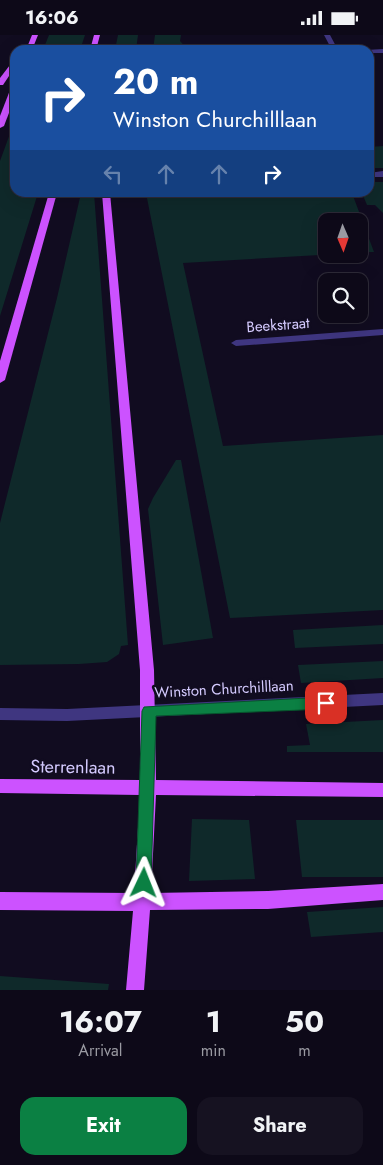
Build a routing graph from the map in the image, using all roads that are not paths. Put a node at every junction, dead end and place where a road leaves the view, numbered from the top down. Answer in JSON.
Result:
{"nodes":[{"id":1,"x":10,"y":69,"type":"edge"},
{"id":2,"x":0,"y":83,"type":"edge"},
{"id":3,"x":10,"y":100,"type":"edge"},
{"id":4,"x":0,"y":126,"type":"edge"},
{"id":5,"x":52,"y":197,"type":"edge"},
{"id":6,"x":106,"y":197,"type":"edge"},
{"id":7,"x":383,"y":332,"type":"edge"},
{"id":8,"x":236,"y":343,"type":"dead end"},
{"id":9,"x":0,"y":380,"type":"edge"},
{"id":10,"x":383,"y":699,"type":"edge"},
{"id":11,"x":149,"y":711,"type":"junction"},
{"id":12,"x":0,"y":714,"type":"edge"},
{"id":13,"x":0,"y":786,"type":"edge"},
{"id":14,"x":146,"y":787,"type":"junction"},
{"id":15,"x":383,"y":790,"type":"edge"},
{"id":16,"x":383,"y":892,"type":"edge"},
{"id":17,"x":0,"y":901,"type":"edge"},
{"id":18,"x":143,"y":902,"type":"junction"},
{"id":19,"x":135,"y":990,"type":"edge"}],
"edges":[{"from":1,"to":2,"type":"main road"},
{"from":3,"to":4,"type":"main road"},
{"from":5,"to":9,"type":"main road"},
{"from":6,"to":11,"type":"main road"},
{"from":7,"to":8,"type":"street","name":"Beekstraat"},
{"from":10,"to":11,"type":"street","name":"Winston Churchilllaan"},
{"from":11,"to":12,"type":"street","name":"Winston Churchilllaan"},
{"from":11,"to":14,"type":"main road"},
{"from":13,"to":14,"type":"main road","name":"Sterrenlaan"},
{"from":14,"to":15,"type":"main road"},
{"from":14,"to":18,"type":"main road"},
{"from":16,"to":18,"type":"main road"},
{"from":17,"to":18,"type":"main road"},
{"from":18,"to":19,"type":"main road"}]}
